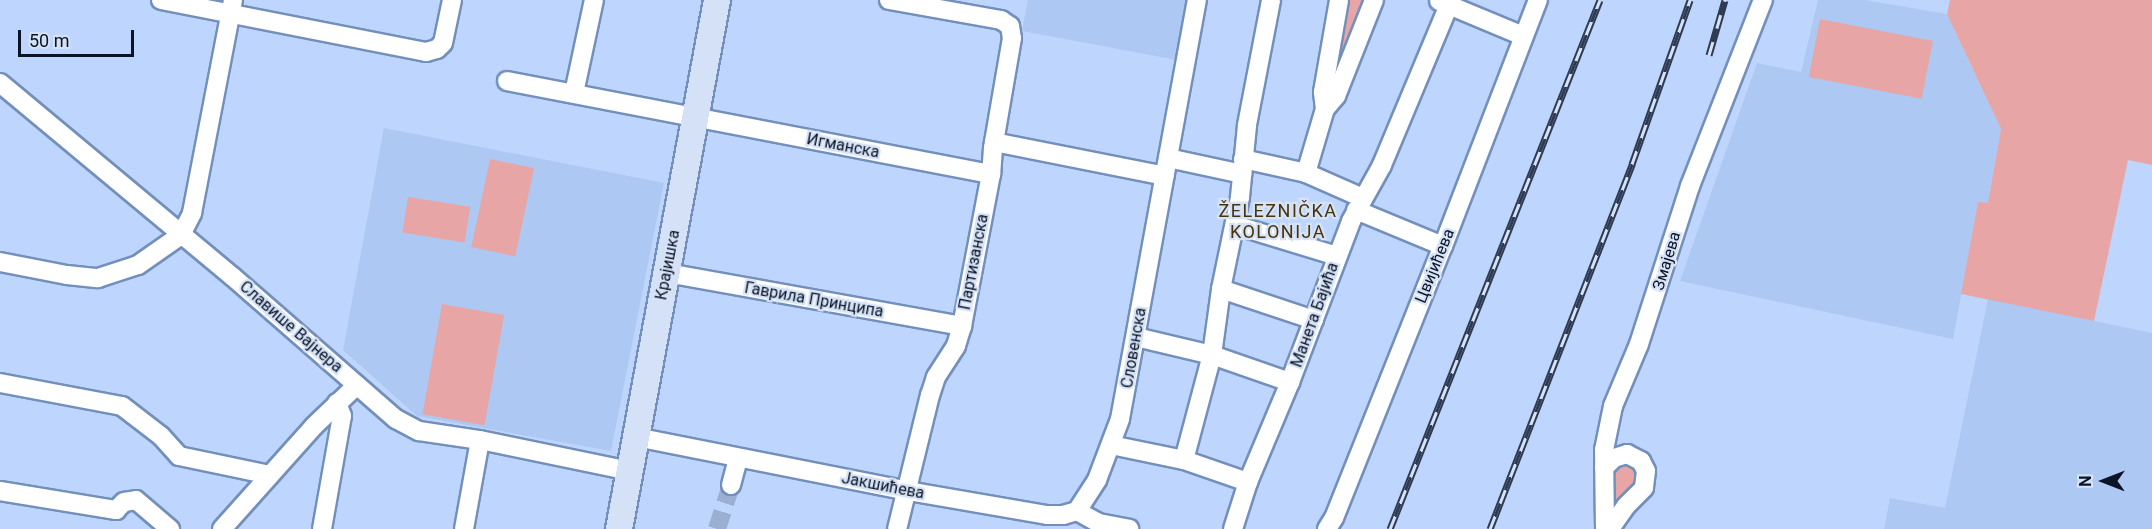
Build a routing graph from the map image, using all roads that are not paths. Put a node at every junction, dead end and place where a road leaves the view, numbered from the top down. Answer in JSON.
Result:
{"nodes":[{"id":1,"x":161,"y":0,"type":"edge"},
{"id":2,"x":452,"y":0,"type":"edge"},
{"id":3,"x":594,"y":0,"type":"edge"},
{"id":4,"x":717,"y":0,"type":"edge"},
{"id":5,"x":889,"y":0,"type":"edge"},
{"id":6,"x":1197,"y":0,"type":"edge"},
{"id":7,"x":1270,"y":0,"type":"edge"},
{"id":8,"x":1339,"y":0,"type":"edge"},
{"id":9,"x":1374,"y":0,"type":"edge"},
{"id":10,"x":1538,"y":0,"type":"edge"},
{"id":11,"x":1763,"y":0,"type":"edge"},
{"id":12,"x":1443,"y":2,"type":"edge"},
{"id":13,"x":232,"y":7,"type":"edge"},
{"id":14,"x":1523,"y":36,"type":"junction"},
{"id":15,"x":507,"y":81,"type":"dead end"},
{"id":16,"x":0,"y":82,"type":"edge"},
{"id":17,"x":574,"y":93,"type":"junction"},
{"id":18,"x":1325,"y":109,"type":"junction"},
{"id":19,"x":695,"y":118,"type":"junction"},
{"id":20,"x":994,"y":142,"type":"junction"},
{"id":21,"x":1242,"y":166,"type":"junction"},
{"id":22,"x":1167,"y":167,"type":"junction"},
{"id":23,"x":1306,"y":173,"type":"junction"},
{"id":24,"x":991,"y":174,"type":"junction"},
{"id":25,"x":1360,"y":204,"type":"junction"},
{"id":26,"x":1235,"y":225,"type":"junction"},
{"id":27,"x":181,"y":235,"type":"junction"},
{"id":28,"x":1443,"y":246,"type":"junction"},
{"id":29,"x":1337,"y":256,"type":"junction"},
{"id":30,"x":0,"y":262,"type":"edge"},
{"id":31,"x":666,"y":273,"type":"junction"},
{"id":32,"x":1221,"y":289,"type":"junction"},
{"id":33,"x":1314,"y":320,"type":"junction"},
{"id":34,"x":962,"y":326,"type":"junction"},
{"id":35,"x":1136,"y":337,"type":"junction"},
{"id":36,"x":1212,"y":355,"type":"junction"},
{"id":37,"x":1290,"y":382,"type":"junction"},
{"id":38,"x":0,"y":383,"type":"edge"},
{"id":39,"x":357,"y":385,"type":"junction"},
{"id":40,"x":337,"y":403,"type":"junction"},
{"id":41,"x":1608,"y":425,"type":"junction"},
{"id":42,"x":636,"y":437,"type":"junction"},
{"id":43,"x":480,"y":440,"type":"junction"},
{"id":44,"x":1111,"y":445,"type":"junction"},
{"id":45,"x":1619,"y":455,"type":"junction"},
{"id":46,"x":738,"y":458,"type":"junction"},
{"id":47,"x":1184,"y":460,"type":"junction"},
{"id":48,"x":1604,"y":468,"type":"junction"},
{"id":49,"x":630,"y":471,"type":"junction"},
{"id":50,"x":270,"y":475,"type":"junction"},
{"id":51,"x":1248,"y":482,"type":"junction"},
{"id":52,"x":730,"y":485,"type":"tunnel mouth"},
{"id":53,"x":0,"y":491,"type":"edge"},
{"id":54,"x":908,"y":491,"type":"junction"},
{"id":55,"x":1604,"y":492,"type":"junction"},
{"id":56,"x":1626,"y":506,"type":"junction"},
{"id":57,"x":1077,"y":512,"type":"junction"},
{"id":58,"x":1098,"y":526,"type":"edge"},
{"id":59,"x":170,"y":529,"type":"edge"},
{"id":60,"x":222,"y":529,"type":"edge"},
{"id":61,"x":322,"y":529,"type":"edge"},
{"id":62,"x":464,"y":529,"type":"edge"},
{"id":63,"x":619,"y":529,"type":"edge"},
{"id":64,"x":897,"y":529,"type":"edge"},
{"id":65,"x":1129,"y":529,"type":"edge"},
{"id":66,"x":1233,"y":529,"type":"edge"},
{"id":67,"x":1327,"y":529,"type":"edge"},
{"id":68,"x":1605,"y":529,"type":"edge"},
{"id":69,"x":1610,"y":529,"type":"edge"}],
"edges":[{"from":1,"to":13,"type":"street"},
{"from":2,"to":13,"type":"street"},
{"from":3,"to":17,"type":"street"},
{"from":4,"to":19,"type":"main road","name":"Крајишка"},
{"from":5,"to":20,"type":"street","name":"Партизанска"},
{"from":6,"to":22,"type":"street","name":"Словенска"},
{"from":7,"to":21,"type":"street"},
{"from":8,"to":18,"type":"street"},
{"from":9,"to":18,"type":"street"},
{"from":10,"to":14,"type":"street","name":"Цвијићева"},
{"from":11,"to":41,"type":"street","name":"Змајева"},
{"from":12,"to":14,"type":"street"},
{"from":12,"to":25,"type":"street","name":"Манета Бајића"},
{"from":13,"to":27,"type":"street"},
{"from":14,"to":28,"type":"street","name":"Цвијићева"},
{"from":15,"to":17,"type":"street","name":"Игманска"},
{"from":16,"to":27,"type":"street","name":"Славише Вајнера"},
{"from":17,"to":19,"type":"street","name":"Игманска"},
{"from":18,"to":23,"type":"street"},
{"from":19,"to":24,"type":"street","name":"Игманска"},
{"from":19,"to":31,"type":"main road","name":"Крајишка"},
{"from":20,"to":22,"type":"street"},
{"from":20,"to":24,"type":"street","name":"Партизанска"},
{"from":21,"to":22,"type":"street"},
{"from":21,"to":23,"type":"street"},
{"from":21,"to":26,"type":"street"},
{"from":22,"to":35,"type":"street","name":"Словенска"},
{"from":23,"to":25,"type":"street"},
{"from":24,"to":34,"type":"street","name":"Партизанска"},
{"from":25,"to":28,"type":"street"},
{"from":25,"to":29,"type":"street","name":"Манета Бајића"},
{"from":26,"to":29,"type":"street"},
{"from":26,"to":32,"type":"street"},
{"from":27,"to":30,"type":"street"},
{"from":27,"to":39,"type":"street","name":"Славише Вајнера"},
{"from":28,"to":67,"type":"street","name":"Цвијићева"},
{"from":29,"to":33,"type":"street","name":"Манета Бајића"},
{"from":31,"to":34,"type":"street","name":"Гаврила Принципа"},
{"from":31,"to":42,"type":"main road","name":"Крајишка"},
{"from":32,"to":33,"type":"street"},
{"from":32,"to":36,"type":"street"},
{"from":33,"to":37,"type":"street","name":"Манета Бајића"},
{"from":34,"to":54,"type":"street","name":"Партизанска"},
{"from":35,"to":36,"type":"street"},
{"from":35,"to":44,"type":"street","name":"Словенска"},
{"from":36,"to":37,"type":"street"},
{"from":36,"to":47,"type":"street"},
{"from":37,"to":51,"type":"street","name":"Манета Бајића"},
{"from":38,"to":50,"type":"street"},
{"from":39,"to":40,"type":"street"},
{"from":39,"to":43,"type":"street","name":"Славише Вајнера"},
{"from":40,"to":50,"type":"street"},
{"from":40,"to":61,"type":"street"},
{"from":41,"to":45,"type":"street"},
{"from":41,"to":48,"type":"street","name":"Змајева"},
{"from":42,"to":46,"type":"street","name":"Јакшићева"},
{"from":42,"to":49,"type":"main road","name":"Крајишка"},
{"from":43,"to":49,"type":"street","name":"Славише Вајнера"},
{"from":43,"to":62,"type":"street"},
{"from":44,"to":47,"type":"street"},
{"from":44,"to":57,"type":"street","name":"Словенска"},
{"from":45,"to":48,"type":"street"},
{"from":45,"to":56,"type":"street"},
{"from":46,"to":52,"type":"street"},
{"from":46,"to":54,"type":"street","name":"Јакшићева"},
{"from":47,"to":51,"type":"street"},
{"from":48,"to":55,"type":"street","name":"Змајева"},
{"from":49,"to":63,"type":"main road","name":"Крајишка"},
{"from":50,"to":60,"type":"street"},
{"from":51,"to":66,"type":"street","name":"Манета Бајића"},
{"from":53,"to":59,"type":"street"},
{"from":54,"to":57,"type":"street","name":"Јакшићева"},
{"from":54,"to":64,"type":"street","name":"Партизанска"},
{"from":55,"to":56,"type":"street"},
{"from":55,"to":68,"type":"street","name":"Змајева"},
{"from":56,"to":69,"type":"street"},
{"from":57,"to":58,"type":"street"},
{"from":58,"to":65,"type":"street"}]}
